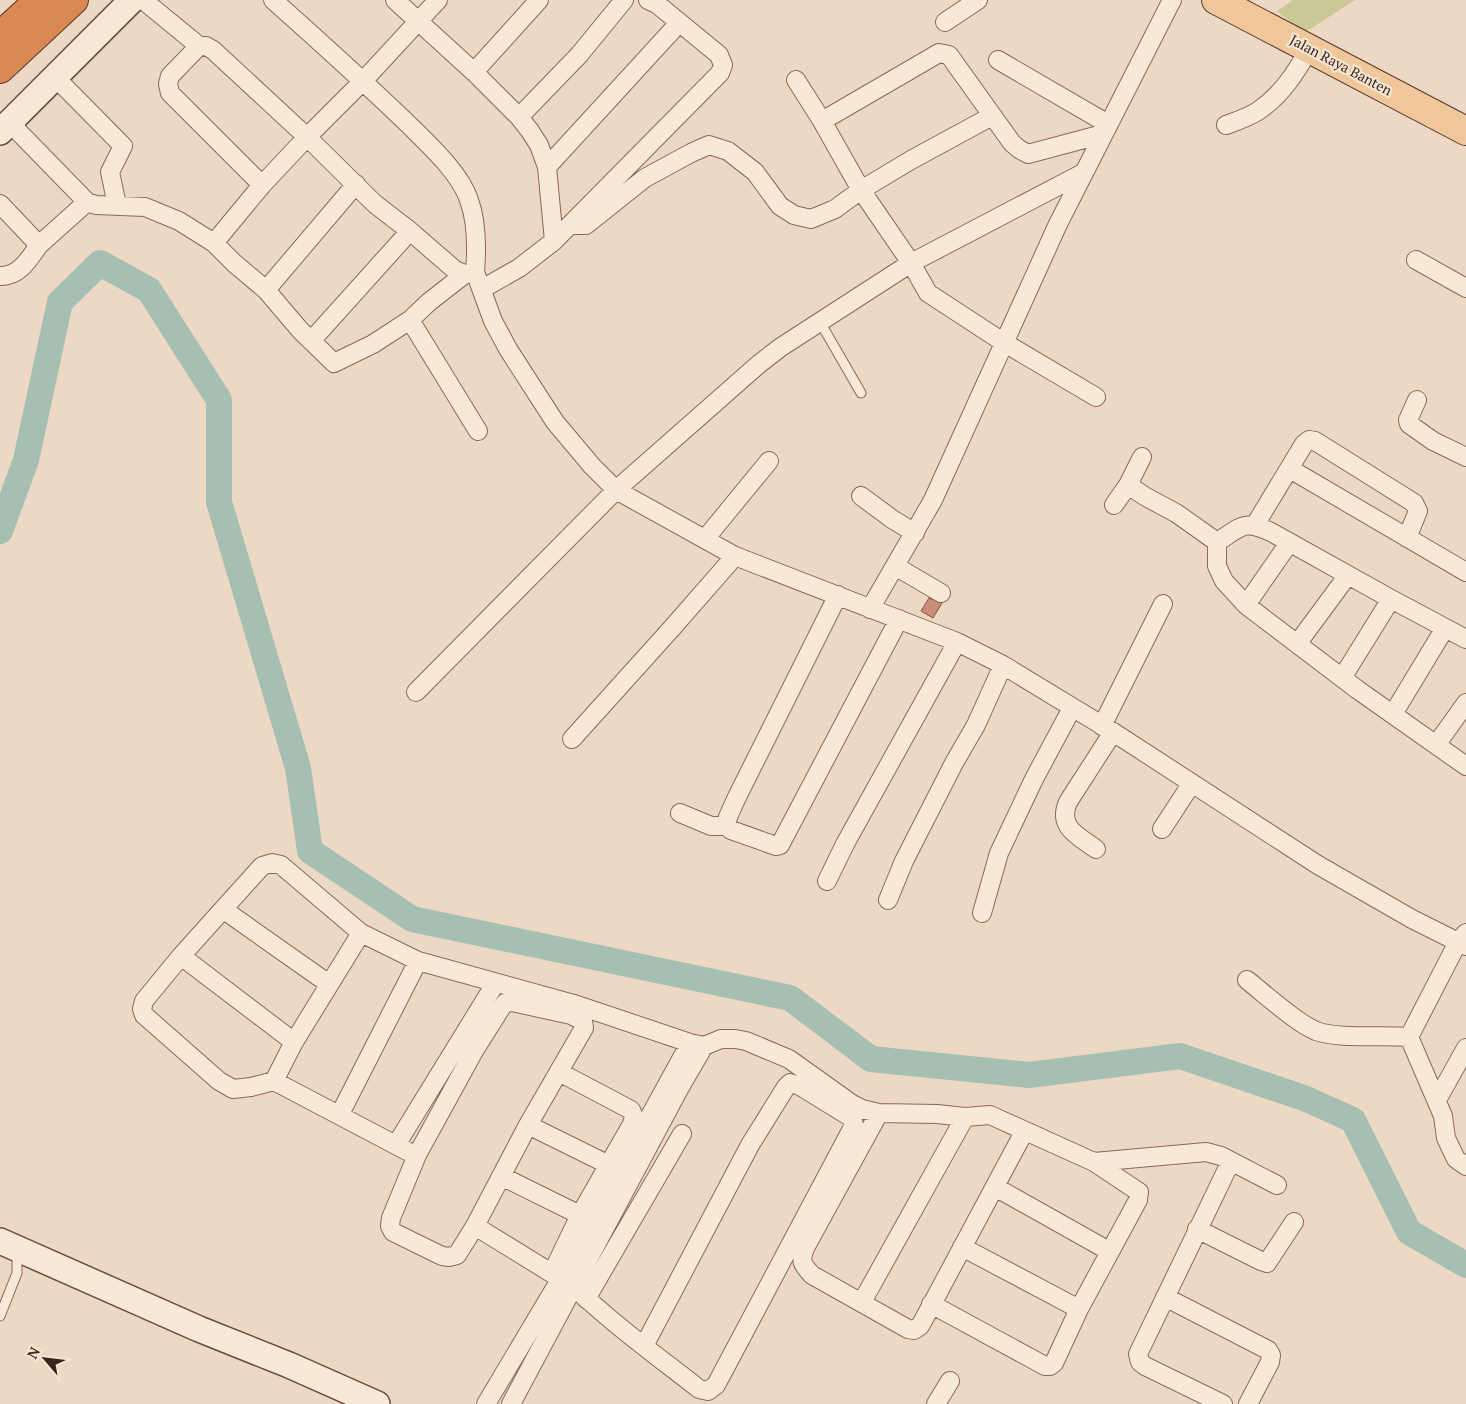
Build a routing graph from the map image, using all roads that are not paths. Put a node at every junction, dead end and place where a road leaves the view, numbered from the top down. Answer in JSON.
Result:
{"nodes":[{"id":1,"x":39,"y":0,"type":"edge"},
{"id":2,"x":74,"y":0,"type":"edge"},
{"id":3,"x":132,"y":0,"type":"edge"},
{"id":4,"x":143,"y":0,"type":"edge"},
{"id":5,"x":273,"y":0,"type":"edge"},
{"id":6,"x":395,"y":0,"type":"edge"},
{"id":7,"x":438,"y":0,"type":"edge"},
{"id":8,"x":539,"y":0,"type":"edge"},
{"id":9,"x":624,"y":0,"type":"edge"},
{"id":10,"x":978,"y":0,"type":"edge"},
{"id":11,"x":1172,"y":0,"type":"edge"},
{"id":12,"x":1216,"y":0,"type":"edge"},
{"id":13,"x":655,"y":1,"type":"edge"},
{"id":14,"x":418,"y":22,"type":"junction"},
{"id":15,"x":945,"y":22,"type":"dead end"},
{"id":16,"x":679,"y":23,"type":"junction"},
{"id":17,"x":0,"y":36,"type":"edge"},
{"id":18,"x":199,"y":46,"type":"junction"},
{"id":19,"x":1310,"y":48,"type":"junction"},
{"id":20,"x":998,"y":60,"type":"dead end"},
{"id":21,"x":0,"y":69,"type":"edge"},
{"id":22,"x":474,"y":72,"type":"junction"},
{"id":23,"x":54,"y":76,"type":"junction"},
{"id":24,"x":796,"y":80,"type":"dead end"},
{"id":25,"x":363,"y":81,"type":"junction"},
{"id":26,"x":992,"y":116,"type":"junction"},
{"id":27,"x":519,"y":117,"type":"junction"},
{"id":28,"x":822,"y":121,"type":"junction"},
{"id":29,"x":1226,"y":125,"type":"dead end"},
{"id":30,"x":4,"y":127,"type":"edge"},
{"id":31,"x":1105,"y":129,"type":"junction"},
{"id":32,"x":1466,"y":131,"type":"edge"},
{"id":33,"x":307,"y":137,"type":"junction"},
{"id":34,"x":547,"y":167,"type":"junction"},
{"id":35,"x":1083,"y":173,"type":"junction"},
{"id":36,"x":356,"y":184,"type":"junction"},
{"id":37,"x":262,"y":185,"type":"junction"},
{"id":38,"x":862,"y":190,"type":"junction"},
{"id":39,"x":87,"y":202,"type":"junction"},
{"id":40,"x":0,"y":204,"type":"edge"},
{"id":41,"x":117,"y":205,"type":"junction"},
{"id":42,"x":570,"y":225,"type":"junction"},
{"id":43,"x":410,"y":231,"type":"junction"},
{"id":44,"x":554,"y":241,"type":"junction"},
{"id":45,"x":214,"y":242,"type":"junction"},
{"id":46,"x":39,"y":245,"type":"junction"},
{"id":47,"x":1416,"y":260,"type":"dead end"},
{"id":48,"x":911,"y":263,"type":"junction"},
{"id":49,"x":470,"y":273,"type":"junction"},
{"id":50,"x":0,"y":276,"type":"edge"},
{"id":51,"x":1466,"y":288,"type":"edge"},
{"id":52,"x":266,"y":290,"type":"junction"},
{"id":53,"x":482,"y":290,"type":"junction"},
{"id":54,"x":410,"y":320,"type":"junction"},
{"id":55,"x":820,"y":322,"type":"junction"},
{"id":56,"x":311,"y":340,"type":"junction"},
{"id":57,"x":1003,"y":342,"type":"junction"},
{"id":58,"x":861,"y":393,"type":"dead end"},
{"id":59,"x":1096,"y":397,"type":"dead end"},
{"id":60,"x":1417,"y":400,"type":"dead end"},
{"id":61,"x":478,"y":431,"type":"dead end"},
{"id":62,"x":1466,"y":456,"type":"edge"},
{"id":63,"x":1142,"y":457,"type":"dead end"},
{"id":64,"x":769,"y":461,"type":"dead end"},
{"id":65,"x":1290,"y":469,"type":"junction"},
{"id":66,"x":1128,"y":485,"type":"junction"},
{"id":67,"x":616,"y":490,"type":"junction"},
{"id":68,"x":861,"y":496,"type":"dead end"},
{"id":69,"x":1114,"y":505,"type":"dead end"},
{"id":70,"x":1255,"y":525,"type":"junction"},
{"id":71,"x":914,"y":533,"type":"junction"},
{"id":72,"x":1407,"y":538,"type":"junction"},
{"id":73,"x":705,"y":539,"type":"junction"},
{"id":74,"x":1217,"y":542,"type":"junction"},
{"id":75,"x":1289,"y":543,"type":"junction"},
{"id":76,"x":735,"y":556,"type":"junction"},
{"id":77,"x":1464,"y":563,"type":"edge"},
{"id":78,"x":895,"y":566,"type":"junction"},
{"id":79,"x":1348,"y":575,"type":"junction"},
{"id":80,"x":941,"y":593,"type":"dead end"},
{"id":81,"x":838,"y":595,"type":"junction"},
{"id":82,"x":1391,"y":599,"type":"junction"},
{"id":83,"x":1163,"y":604,"type":"dead end"},
{"id":84,"x":1246,"y":605,"type":"junction"},
{"id":85,"x":870,"y":609,"type":"junction"},
{"id":86,"x":899,"y":619,"type":"junction"},
{"id":87,"x":1445,"y":628,"type":"junction"},
{"id":88,"x":1466,"y":639,"type":"edge"},
{"id":89,"x":957,"y":642,"type":"junction"},
{"id":90,"x":1297,"y":644,"type":"junction"},
{"id":91,"x":1003,"y":665,"type":"junction"},
{"id":92,"x":1342,"y":678,"type":"junction"},
{"id":93,"x":416,"y":692,"type":"dead end"},
{"id":94,"x":1466,"y":703,"type":"edge"},
{"id":95,"x":1072,"y":708,"type":"junction"},
{"id":96,"x":1393,"y":714,"type":"junction"},
{"id":97,"x":1108,"y":729,"type":"junction"},
{"id":98,"x":572,"y":739,"type":"dead end"},
{"id":99,"x":1436,"y":745,"type":"junction"},
{"id":100,"x":1466,"y":766,"type":"edge"},
{"id":101,"x":1192,"y":783,"type":"junction"},
{"id":102,"x":680,"y":813,"type":"dead end"},
{"id":103,"x":726,"y":826,"type":"junction"},
{"id":104,"x":1162,"y":829,"type":"dead end"},
{"id":105,"x":1096,"y":849,"type":"dead end"},
{"id":106,"x":827,"y":881,"type":"dead end"},
{"id":107,"x":888,"y":900,"type":"dead end"},
{"id":108,"x":224,"y":910,"type":"junction"},
{"id":109,"x":982,"y":912,"type":"dead end"},
{"id":110,"x":361,"y":933,"type":"junction"},
{"id":111,"x":1463,"y":940,"type":"edge"},
{"id":112,"x":181,"y":956,"type":"junction"},
{"id":113,"x":418,"y":961,"type":"junction"},
{"id":114,"x":1247,"y":980,"type":"dead end"},
{"id":115,"x":329,"y":984,"type":"junction"},
{"id":116,"x":495,"y":984,"type":"junction"},
{"id":117,"x":1409,"y":1037,"type":"junction"},
{"id":118,"x":294,"y":1042,"type":"junction"},
{"id":119,"x":697,"y":1044,"type":"junction"},
{"id":120,"x":1466,"y":1048,"type":"edge"},
{"id":121,"x":558,"y":1072,"type":"junction"},
{"id":122,"x":274,"y":1081,"type":"junction"},
{"id":123,"x":1437,"y":1100,"type":"junction"},
{"id":124,"x":879,"y":1113,"type":"junction"},
{"id":125,"x":340,"y":1114,"type":"junction"},
{"id":126,"x":965,"y":1117,"type":"junction"},
{"id":127,"x":528,"y":1125,"type":"junction"},
{"id":128,"x":1024,"y":1132,"type":"junction"},
{"id":129,"x":682,"y":1134,"type":"dead end"},
{"id":130,"x":396,"y":1145,"type":"junction"},
{"id":131,"x":417,"y":1155,"type":"junction"},
{"id":132,"x":1231,"y":1161,"type":"junction"},
{"id":133,"x":1094,"y":1162,"type":"junction"},
{"id":134,"x":609,"y":1165,"type":"junction"},
{"id":135,"x":1466,"y":1165,"type":"edge"},
{"id":136,"x":501,"y":1176,"type":"junction"},
{"id":137,"x":1278,"y":1186,"type":"dead end"},
{"id":138,"x":995,"y":1187,"type":"junction"},
{"id":139,"x":580,"y":1215,"type":"junction"},
{"id":140,"x":1294,"y":1222,"type":"dead end"},
{"id":141,"x":475,"y":1226,"type":"junction"},
{"id":142,"x":1197,"y":1229,"type":"junction"},
{"id":143,"x":9,"y":1245,"type":"edge"},
{"id":144,"x":962,"y":1247,"type":"junction"},
{"id":145,"x":1109,"y":1251,"type":"junction"},
{"id":146,"x":568,"y":1284,"type":"junction"},
{"id":147,"x":1165,"y":1297,"type":"junction"},
{"id":148,"x":862,"y":1302,"type":"junction"},
{"id":149,"x":931,"y":1304,"type":"junction"},
{"id":150,"x":1079,"y":1309,"type":"junction"},
{"id":151,"x":552,"y":1311,"type":"junction"},
{"id":152,"x":0,"y":1316,"type":"edge"},
{"id":153,"x":644,"y":1346,"type":"junction"},
{"id":154,"x":950,"y":1381,"type":"dead end"},
{"id":155,"x":371,"y":1403,"type":"edge"},
{"id":156,"x":488,"y":1403,"type":"edge"},
{"id":157,"x":512,"y":1404,"type":"edge"},
{"id":158,"x":936,"y":1404,"type":"edge"},
{"id":159,"x":1223,"y":1404,"type":"edge"},
{"id":160,"x":1248,"y":1404,"type":"edge"}],
"edges":[{"from":1,"to":17,"type":"highway"},
{"from":2,"to":21,"type":"highway"},
{"from":3,"to":23,"type":"street"},
{"from":4,"to":18,"type":"street"},
{"from":5,"to":25,"type":"street"},
{"from":6,"to":14,"type":"street"},
{"from":7,"to":14,"type":"street"},
{"from":8,"to":22,"type":"street"},
{"from":9,"to":27,"type":"street"},
{"from":10,"to":15,"type":"street"},
{"from":11,"to":31,"type":"street"},
{"from":12,"to":19,"type":"main road","name":"Jalan Raya Banten"},
{"from":13,"to":16,"type":"street"},
{"from":14,"to":22,"type":"street"},
{"from":14,"to":25,"type":"street"},
{"from":16,"to":34,"type":"street"},
{"from":16,"to":42,"type":"street"},
{"from":18,"to":33,"type":"street"},
{"from":18,"to":37,"type":"street"},
{"from":19,"to":29,"type":"street"},
{"from":19,"to":32,"type":"main road","name":"Jalan Raya Banten"},
{"from":20,"to":31,"type":"street"},
{"from":22,"to":27,"type":"street"},
{"from":23,"to":30,"type":"street"},
{"from":23,"to":41,"type":"street"},
{"from":24,"to":28,"type":"street"},
{"from":25,"to":33,"type":"street"},
{"from":25,"to":49,"type":"street"},
{"from":26,"to":28,"type":"street"},
{"from":26,"to":31,"type":"street"},
{"from":26,"to":38,"type":"street"},
{"from":27,"to":34,"type":"street"},
{"from":28,"to":38,"type":"street"},
{"from":30,"to":39,"type":"street"},
{"from":31,"to":35,"type":"street"},
{"from":33,"to":36,"type":"street"},
{"from":33,"to":37,"type":"street"},
{"from":34,"to":44,"type":"street"},
{"from":35,"to":48,"type":"street"},
{"from":35,"to":57,"type":"street"},
{"from":36,"to":43,"type":"street"},
{"from":36,"to":52,"type":"street"},
{"from":37,"to":45,"type":"street"},
{"from":38,"to":42,"type":"street"},
{"from":38,"to":48,"type":"street"},
{"from":39,"to":41,"type":"street"},
{"from":39,"to":46,"type":"street"},
{"from":40,"to":46,"type":"street"},
{"from":41,"to":45,"type":"street"},
{"from":42,"to":44,"type":"street"},
{"from":43,"to":49,"type":"street"},
{"from":43,"to":56,"type":"street"},
{"from":44,"to":53,"type":"street"},
{"from":45,"to":52,"type":"street"},
{"from":46,"to":50,"type":"street"},
{"from":47,"to":51,"type":"street"},
{"from":48,"to":55,"type":"street"},
{"from":48,"to":57,"type":"street"},
{"from":49,"to":53,"type":"street"},
{"from":49,"to":54,"type":"street"},
{"from":52,"to":56,"type":"street"},
{"from":53,"to":67,"type":"street"},
{"from":54,"to":56,"type":"street"},
{"from":54,"to":61,"type":"street"},
{"from":55,"to":58,"type":"lane"},
{"from":55,"to":67,"type":"street"},
{"from":57,"to":59,"type":"street"},
{"from":57,"to":71,"type":"street"},
{"from":60,"to":62,"type":"street"},
{"from":63,"to":66,"type":"street"},
{"from":64,"to":73,"type":"street"},
{"from":65,"to":70,"type":"street"},
{"from":65,"to":72,"type":"street"},
{"from":65,"to":72,"type":"street"},
{"from":66,"to":69,"type":"street"},
{"from":66,"to":74,"type":"street"},
{"from":67,"to":73,"type":"street"},
{"from":67,"to":93,"type":"street"},
{"from":68,"to":71,"type":"street"},
{"from":70,"to":74,"type":"street"},
{"from":70,"to":75,"type":"street"},
{"from":71,"to":78,"type":"street"},
{"from":72,"to":77,"type":"street"},
{"from":73,"to":76,"type":"street"},
{"from":74,"to":84,"type":"street"},
{"from":75,"to":79,"type":"street"},
{"from":75,"to":84,"type":"street"},
{"from":76,"to":81,"type":"street"},
{"from":76,"to":98,"type":"street"},
{"from":78,"to":80,"type":"street"},
{"from":78,"to":85,"type":"street"},
{"from":79,"to":82,"type":"street"},
{"from":79,"to":90,"type":"street"},
{"from":81,"to":85,"type":"street"},
{"from":81,"to":103,"type":"street"},
{"from":82,"to":87,"type":"street"},
{"from":82,"to":92,"type":"street"},
{"from":83,"to":97,"type":"street"},
{"from":84,"to":90,"type":"street"},
{"from":85,"to":86,"type":"street"},
{"from":86,"to":89,"type":"street"},
{"from":86,"to":103,"type":"street"},
{"from":87,"to":88,"type":"street"},
{"from":87,"to":96,"type":"street"},
{"from":89,"to":91,"type":"street"},
{"from":89,"to":106,"type":"street"},
{"from":90,"to":92,"type":"street"},
{"from":91,"to":95,"type":"street"},
{"from":91,"to":107,"type":"street"},
{"from":92,"to":96,"type":"street"},
{"from":94,"to":99,"type":"street"},
{"from":95,"to":97,"type":"street"},
{"from":95,"to":109,"type":"street"},
{"from":96,"to":99,"type":"street"},
{"from":97,"to":101,"type":"street"},
{"from":97,"to":105,"type":"street"},
{"from":99,"to":100,"type":"street"},
{"from":101,"to":104,"type":"street"},
{"from":101,"to":111,"type":"street"},
{"from":102,"to":103,"type":"street"},
{"from":108,"to":110,"type":"street"},
{"from":108,"to":112,"type":"street"},
{"from":108,"to":115,"type":"street"},
{"from":110,"to":113,"type":"street"},
{"from":110,"to":115,"type":"street"},
{"from":111,"to":117,"type":"street"},
{"from":112,"to":118,"type":"street"},
{"from":112,"to":122,"type":"street"},
{"from":113,"to":116,"type":"street"},
{"from":113,"to":125,"type":"street"},
{"from":114,"to":117,"type":"street"},
{"from":115,"to":118,"type":"street"},
{"from":116,"to":119,"type":"street"},
{"from":116,"to":130,"type":"street"},
{"from":117,"to":123,"type":"street"},
{"from":118,"to":122,"type":"street"},
{"from":119,"to":124,"type":"street"},
{"from":119,"to":146,"type":"street"},
{"from":120,"to":123,"type":"street"},
{"from":121,"to":127,"type":"street"},
{"from":121,"to":131,"type":"street"},
{"from":121,"to":134,"type":"street"},
{"from":122,"to":125,"type":"street"},
{"from":123,"to":135,"type":"street"},
{"from":124,"to":126,"type":"street"},
{"from":124,"to":148,"type":"street"},
{"from":125,"to":130,"type":"street"},
{"from":126,"to":128,"type":"street"},
{"from":126,"to":148,"type":"street"},
{"from":127,"to":134,"type":"street"},
{"from":127,"to":136,"type":"street"},
{"from":128,"to":133,"type":"street"},
{"from":128,"to":138,"type":"street"},
{"from":129,"to":146,"type":"street"},
{"from":130,"to":131,"type":"street"},
{"from":131,"to":141,"type":"street"},
{"from":132,"to":133,"type":"street"},
{"from":132,"to":137,"type":"street"},
{"from":132,"to":142,"type":"street"},
{"from":133,"to":145,"type":"street"},
{"from":134,"to":139,"type":"street"},
{"from":136,"to":139,"type":"street"},
{"from":136,"to":141,"type":"street"},
{"from":138,"to":144,"type":"street"},
{"from":138,"to":145,"type":"street"},
{"from":139,"to":146,"type":"street"},
{"from":140,"to":142,"type":"street"},
{"from":141,"to":146,"type":"street"},
{"from":142,"to":147,"type":"street"},
{"from":143,"to":152,"type":"lane"},
{"from":143,"to":155,"type":"street"},
{"from":144,"to":149,"type":"street"},
{"from":144,"to":150,"type":"street"},
{"from":145,"to":150,"type":"street"},
{"from":146,"to":151,"type":"street"},
{"from":146,"to":153,"type":"street"},
{"from":147,"to":159,"type":"street"},
{"from":147,"to":160,"type":"street"},
{"from":148,"to":149,"type":"street"},
{"from":149,"to":150,"type":"street"},
{"from":151,"to":156,"type":"street"},
{"from":151,"to":157,"type":"street"},
{"from":153,"to":153,"type":"street"},
{"from":154,"to":158,"type":"street"}]}
